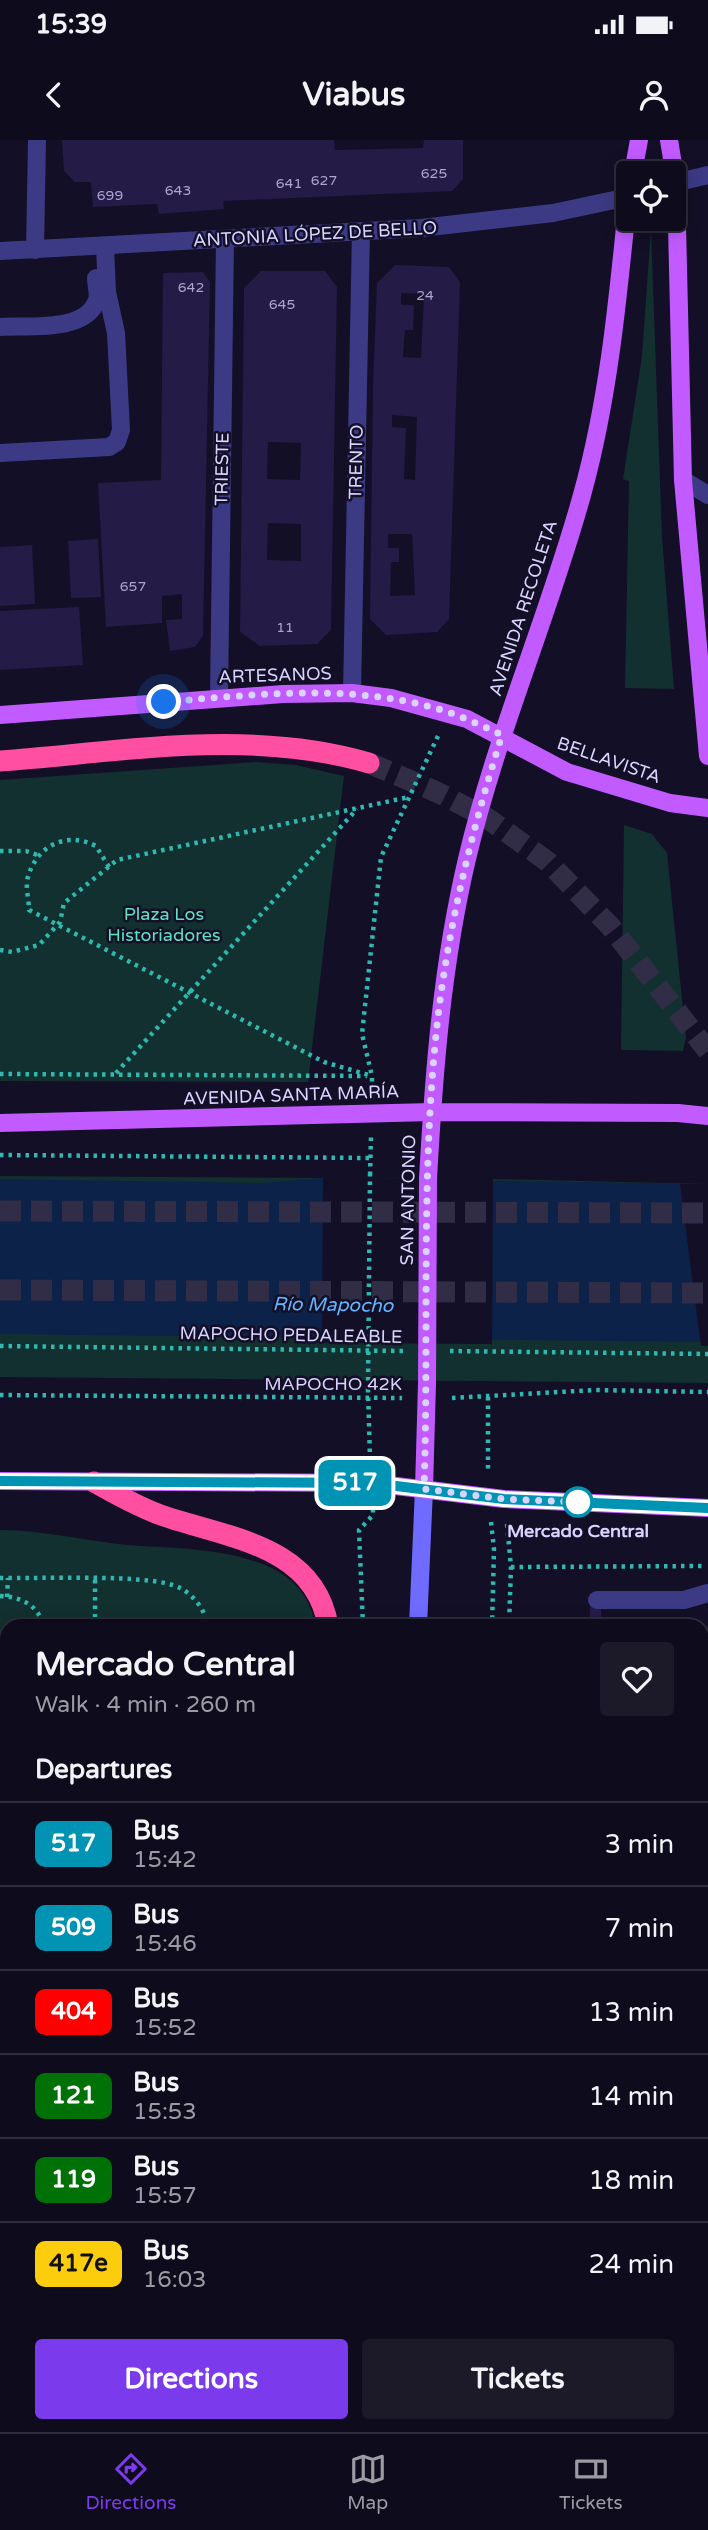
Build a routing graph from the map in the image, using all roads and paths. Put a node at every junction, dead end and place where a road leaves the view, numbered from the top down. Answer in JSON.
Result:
{"nodes":[{"id":1,"x":37,"y":140,"type":"edge"},
{"id":2,"x":639,"y":140,"type":"edge"},
{"id":3,"x":669,"y":140,"type":"edge"},
{"id":4,"x":635,"y":161,"type":"edge"},
{"id":5,"x":672,"y":161,"type":"edge"},
{"id":6,"x":708,"y":175,"type":"edge"},
{"id":7,"x":686,"y":180,"type":"edge"},
{"id":8,"x":616,"y":200,"type":"edge"},
{"id":9,"x":360,"y":231,"type":"junction"},
{"id":10,"x":625,"y":231,"type":"edge"},
{"id":11,"x":676,"y":231,"type":"edge"},
{"id":12,"x":225,"y":240,"type":"junction"},
{"id":13,"x":99,"y":246,"type":"junction"},
{"id":14,"x":35,"y":250,"type":"junction"},
{"id":15,"x":0,"y":251,"type":"edge"},
{"id":16,"x":87,"y":314,"type":"junction"},
{"id":17,"x":111,"y":317,"type":"junction"},
{"id":18,"x":0,"y":327,"type":"edge"},
{"id":19,"x":0,"y":453,"type":"edge"},
{"id":20,"x":683,"y":480,"type":"junction"},
{"id":21,"x":708,"y":495,"type":"edge"},
{"id":22,"x":352,"y":694,"type":"junction"},
{"id":23,"x":219,"y":697,"type":"junction"},
{"id":24,"x":449,"y":713,"type":"junction"},
{"id":25,"x":0,"y":715,"type":"edge"},
{"id":26,"x":502,"y":735,"type":"junction"},
{"id":27,"x":708,"y":756,"type":"edge"},
{"id":28,"x":0,"y":761,"type":"edge"},
{"id":29,"x":369,"y":763,"type":"tunnel mouth"},
{"id":30,"x":410,"y":797,"type":"junction"},
{"id":31,"x":358,"y":808,"type":"junction"},
{"id":32,"x":708,"y":808,"type":"edge"},
{"id":33,"x":0,"y":851,"type":"edge"},
{"id":34,"x":40,"y":856,"type":"junction"},
{"id":35,"x":108,"y":867,"type":"junction"},
{"id":36,"x":58,"y":925,"type":"junction"},
{"id":37,"x":0,"y":950,"type":"edge"},
{"id":38,"x":190,"y":992,"type":"junction"},
{"id":39,"x":0,"y":1074,"type":"edge"},
{"id":40,"x":115,"y":1074,"type":"junction"},
{"id":41,"x":372,"y":1076,"type":"junction"},
{"id":42,"x":432,"y":1112,"type":"junction"},
{"id":43,"x":371,"y":1116,"type":"junction"},
{"id":44,"x":708,"y":1116,"type":"edge"},
{"id":45,"x":0,"y":1123,"type":"edge"},
{"id":46,"x":0,"y":1155,"type":"edge"},
{"id":47,"x":370,"y":1158,"type":"junction"},
{"id":48,"x":0,"y":1346,"type":"edge"},
{"id":49,"x":416,"y":1351,"type":"dead end"},
{"id":50,"x":444,"y":1351,"type":"dead end"},
{"id":51,"x":708,"y":1354,"type":"edge"},
{"id":52,"x":427,"y":1390,"type":"junction"},
{"id":53,"x":708,"y":1392,"type":"edge"},
{"id":54,"x":0,"y":1395,"type":"edge"},
{"id":55,"x":368,"y":1399,"type":"junction"},
{"id":56,"x":0,"y":1481,"type":"edge"},
{"id":57,"x":94,"y":1482,"type":"junction"},
{"id":58,"x":371,"y":1483,"type":"junction"},
{"id":59,"x":424,"y":1489,"type":"junction"},
{"id":60,"x":504,"y":1499,"type":"junction"},
{"id":61,"x":708,"y":1508,"type":"edge"},
{"id":62,"x":708,"y":1566,"type":"edge"},
{"id":63,"x":511,"y":1567,"type":"junction"},
{"id":64,"x":0,"y":1578,"type":"edge"},
{"id":65,"x":8,"y":1578,"type":"junction"},
{"id":66,"x":95,"y":1580,"type":"junction"},
{"id":67,"x":708,"y":1593,"type":"edge"},
{"id":68,"x":0,"y":1596,"type":"edge"},
{"id":69,"x":7,"y":1597,"type":"junction"},
{"id":70,"x":597,"y":1600,"type":"dead end"},
{"id":71,"x":41,"y":1619,"type":"edge"},
{"id":72,"x":95,"y":1619,"type":"edge"},
{"id":73,"x":205,"y":1619,"type":"edge"},
{"id":74,"x":326,"y":1619,"type":"edge"},
{"id":75,"x":363,"y":1619,"type":"edge"},
{"id":76,"x":418,"y":1619,"type":"edge"},
{"id":77,"x":509,"y":1619,"type":"edge"}],
"edges":[{"from":1,"to":14,"type":"street"},
{"from":2,"to":4,"type":"main road"},
{"from":3,"to":5,"type":"main road"},
{"from":6,"to":7,"type":"street"},
{"from":8,"to":9,"type":"street","name":"ANTONIA LÓPEZ DE BELLO"},
{"from":9,"to":12,"type":"street","name":"ANTONIA LÓPEZ DE BELLO"},
{"from":9,"to":22,"type":"street","name":"TRENTO"},
{"from":10,"to":26,"type":"main road","name":"AVENIDA RECOLETA"},
{"from":11,"to":20,"type":"main road"},
{"from":12,"to":13,"type":"street","name":"ANTONIA LÓPEZ DE BELLO"},
{"from":12,"to":23,"type":"street","name":"TRIESTE"},
{"from":13,"to":14,"type":"street","name":"ANTONIA LÓPEZ DE BELLO"},
{"from":13,"to":16,"type":"street"},
{"from":13,"to":17,"type":"street"},
{"from":14,"to":15,"type":"street","name":"ANTONIA LÓPEZ DE BELLO"},
{"from":16,"to":17,"type":"street"},
{"from":16,"to":18,"type":"street"},
{"from":17,"to":19,"type":"street"},
{"from":20,"to":21,"type":"street"},
{"from":20,"to":27,"type":"main road"},
{"from":22,"to":23,"type":"main road","name":"ARTESANOS"},
{"from":22,"to":24,"type":"main road","name":"ARTESANOS"},
{"from":23,"to":25,"type":"main road","name":"ARTESANOS"},
{"from":24,"to":26,"type":"main road","name":"ARTESANOS"},
{"from":24,"to":30,"type":"path"},
{"from":26,"to":32,"type":"main road","name":"BELLAVISTA"},
{"from":26,"to":42,"type":"main road","name":"AVENIDA RECOLETA"},
{"from":28,"to":29,"type":"highway"},
{"from":30,"to":31,"type":"path"},
{"from":30,"to":41,"type":"path"},
{"from":31,"to":35,"type":"path"},
{"from":31,"to":38,"type":"path"},
{"from":33,"to":34,"type":"path"},
{"from":34,"to":35,"type":"path"},
{"from":34,"to":36,"type":"path"},
{"from":35,"to":36,"type":"path"},
{"from":36,"to":37,"type":"path"},
{"from":36,"to":38,"type":"path"},
{"from":38,"to":40,"type":"path"},
{"from":38,"to":41,"type":"path"},
{"from":39,"to":40,"type":"path"},
{"from":40,"to":41,"type":"path"},
{"from":41,"to":43,"type":"path"},
{"from":42,"to":43,"type":"main road","name":"AVENIDA SANTA MARÍA"},
{"from":42,"to":44,"type":"main road","name":"AVENIDA SANTA MARÍA"},
{"from":42,"to":52,"type":"main road","name":"SAN ANTONIO","bridge":true},
{"from":43,"to":45,"type":"main road","name":"AVENIDA SANTA MARÍA"},
{"from":43,"to":47,"type":"path"},
{"from":46,"to":47,"type":"path"},
{"from":47,"to":55,"type":"path","bridge":true},
{"from":48,"to":49,"type":"path","name":"MAPOCHO PEDALEABLE"},
{"from":50,"to":51,"type":"path"},
{"from":52,"to":53,"type":"path","name":"MAPOCHO 42K"},
{"from":52,"to":55,"type":"path","name":"MAPOCHO 42K"},
{"from":52,"to":59,"type":"main road","name":"SAN ANTONIO"},
{"from":54,"to":55,"type":"path","name":"MAPOCHO 42K"},
{"from":55,"to":58,"type":"path"},
{"from":56,"to":57,"type":"main road"},
{"from":57,"to":58,"type":"main road"},
{"from":57,"to":74,"type":"highway"},
{"from":58,"to":59,"type":"main road"},
{"from":58,"to":75,"type":"path"},
{"from":59,"to":60,"type":"main road"},
{"from":59,"to":76,"type":"main road","name":"SAN ANTONIO"},
{"from":60,"to":61,"type":"main road"},
{"from":60,"to":63,"type":"path"},
{"from":62,"to":63,"type":"path"},
{"from":63,"to":77,"type":"path"},
{"from":64,"to":65,"type":"path"},
{"from":65,"to":66,"type":"path"},
{"from":65,"to":69,"type":"path"},
{"from":66,"to":72,"type":"path"},
{"from":66,"to":73,"type":"path"},
{"from":67,"to":70,"type":"street"},
{"from":68,"to":69,"type":"path"},
{"from":69,"to":71,"type":"path"}]}
